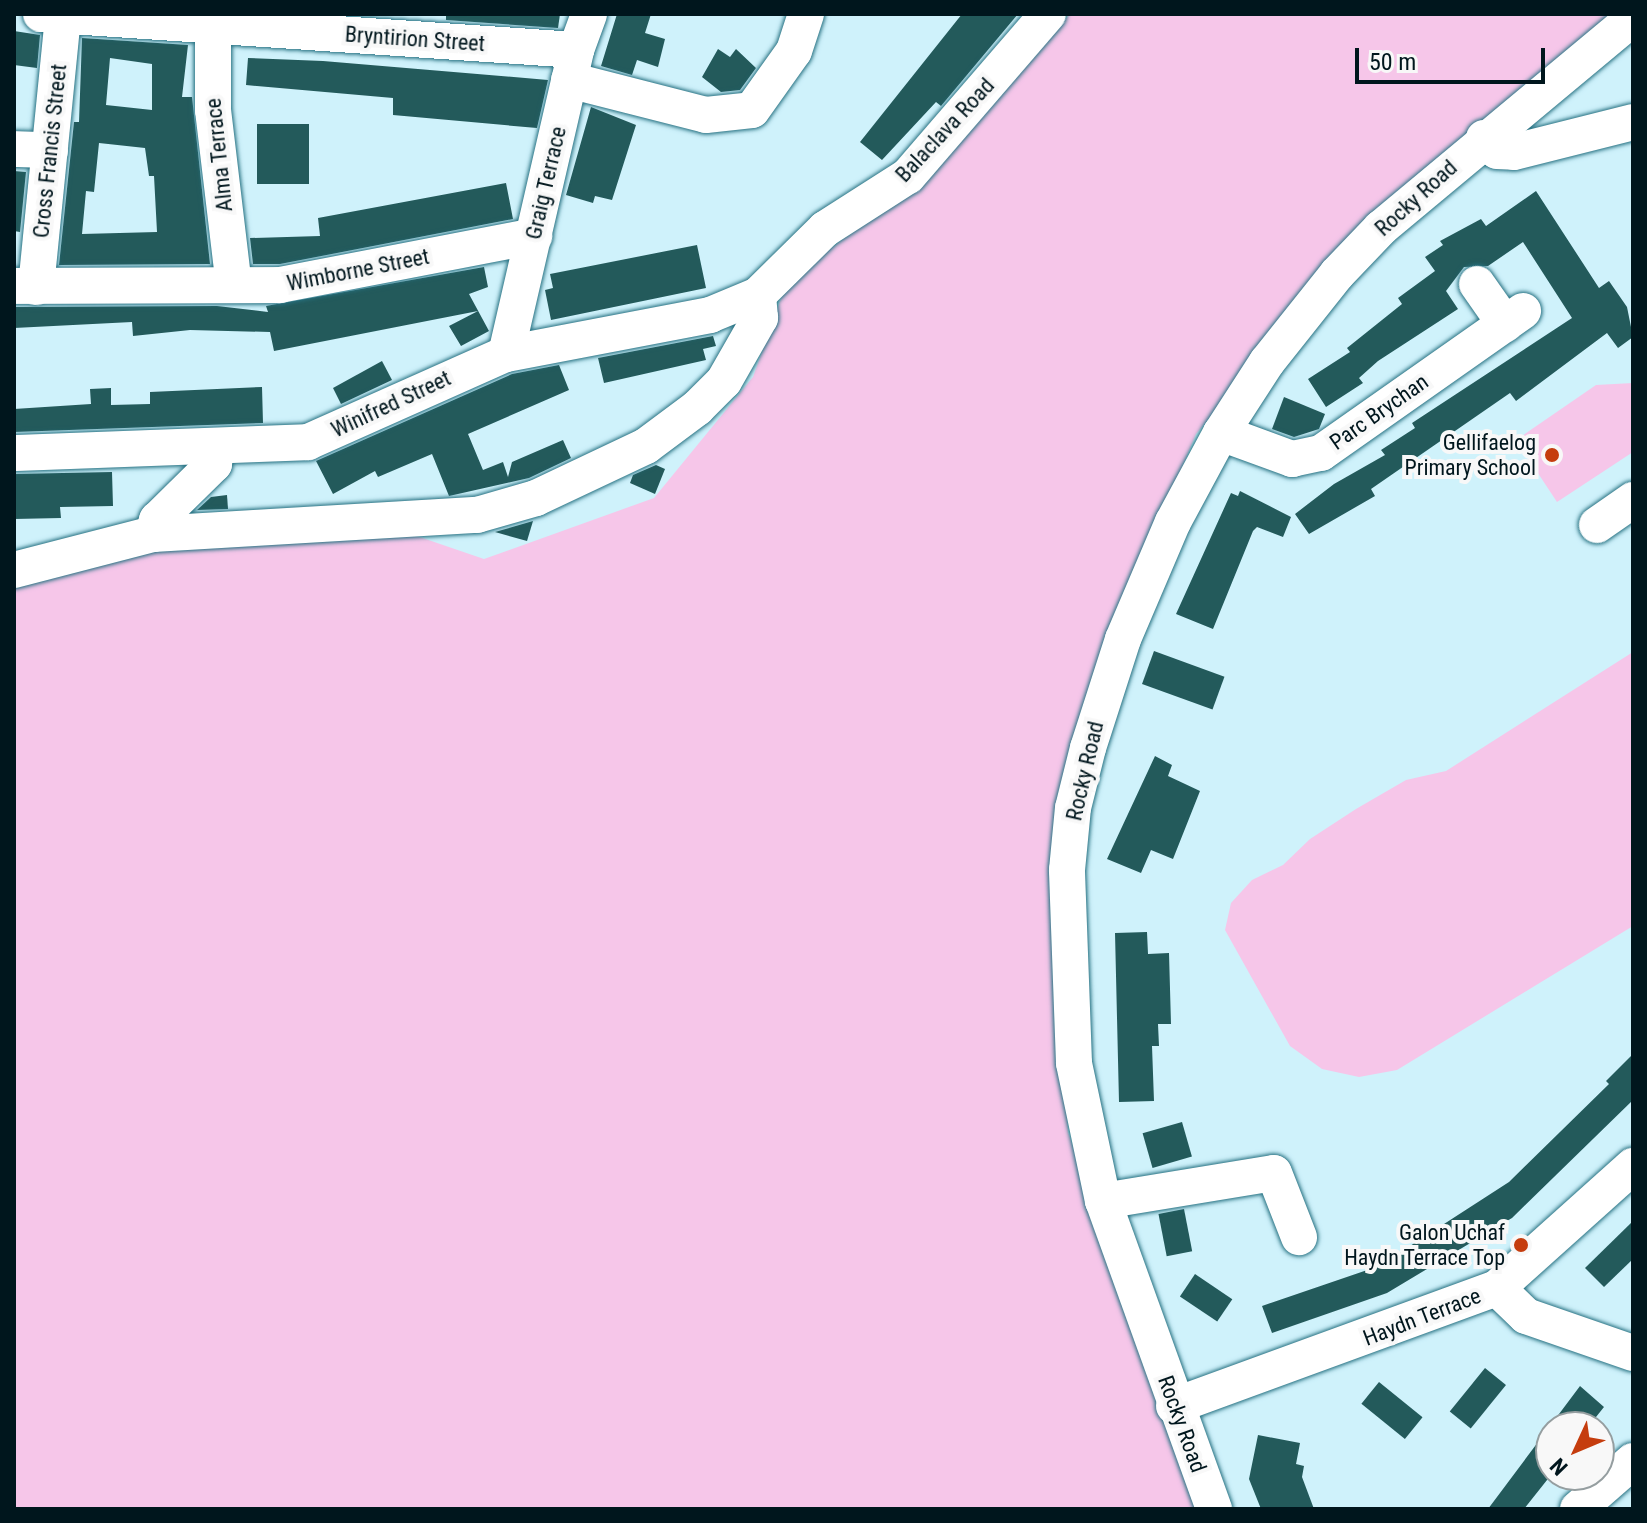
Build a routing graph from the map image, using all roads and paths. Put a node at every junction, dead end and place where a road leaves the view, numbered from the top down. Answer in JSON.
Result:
{"nodes":[{"id":1,"x":589,"y":14,"type":"edge"},
{"id":2,"x":806,"y":14,"type":"edge"},
{"id":3,"x":1048,"y":14,"type":"edge"},
{"id":4,"x":52,"y":15,"type":"edge"},
{"id":5,"x":1633,"y":18,"type":"edge"},
{"id":6,"x":212,"y":20,"type":"edge"},
{"id":7,"x":572,"y":65,"type":"junction"},
{"id":8,"x":1633,"y":122,"type":"edge"},
{"id":9,"x":1484,"y":138,"type":"junction"},
{"id":10,"x":14,"y":149,"type":"edge"},
{"id":11,"x":50,"y":150,"type":"junction"},
{"id":12,"x":534,"y":236,"type":"junction"},
{"id":13,"x":1477,"y":284,"type":"dead end"},
{"id":14,"x":234,"y":285,"type":"junction"},
{"id":15,"x":25,"y":286,"type":"edge"},
{"id":16,"x":758,"y":295,"type":"junction"},
{"id":17,"x":506,"y":354,"type":"junction"},
{"id":18,"x":1221,"y":433,"type":"junction"},
{"id":19,"x":216,"y":447,"type":"junction"},
{"id":20,"x":14,"y":453,"type":"edge"},
{"id":21,"x":1633,"y":500,"type":"edge"},
{"id":22,"x":1597,"y":525,"type":"dead end"},
{"id":23,"x":153,"y":534,"type":"junction"},
{"id":24,"x":14,"y":570,"type":"edge"},
{"id":25,"x":1633,"y":1166,"type":"edge"},
{"id":26,"x":1103,"y":1201,"type":"junction"},
{"id":27,"x":1299,"y":1237,"type":"dead end"},
{"id":28,"x":1497,"y":1288,"type":"junction"},
{"id":29,"x":1633,"y":1353,"type":"edge"},
{"id":30,"x":1174,"y":1406,"type":"junction"},
{"id":31,"x":1633,"y":1461,"type":"edge"},
{"id":32,"x":1214,"y":1509,"type":"edge"},
{"id":33,"x":1578,"y":1509,"type":"edge"}],
"edges":[{"from":1,"to":7,"type":"street","name":"Graig Terrace"},
{"from":2,"to":7,"type":"street","name":"Bryntirion Street"},
{"from":3,"to":16,"type":"street","name":"Balaclava Road"},
{"from":4,"to":6,"type":"street","name":"Bryntirion Street"},
{"from":4,"to":11,"type":"street","name":"Cross Francis Street"},
{"from":5,"to":9,"type":"street","name":"Rocky Road"},
{"from":6,"to":7,"type":"street","name":"Bryntirion Street"},
{"from":6,"to":14,"type":"street","name":"Alma Terrace"},
{"from":7,"to":12,"type":"street","name":"Graig Terrace"},
{"from":8,"to":9,"type":"street"},
{"from":9,"to":18,"type":"street","name":"Rocky Road"},
{"from":10,"to":11,"type":"street"},
{"from":11,"to":15,"type":"street","name":"Cross Francis Street"},
{"from":12,"to":14,"type":"street","name":"Wimborne Street"},
{"from":12,"to":17,"type":"street","name":"Graig Terrace"},
{"from":13,"to":18,"type":"street","name":"Parc Brychan"},
{"from":14,"to":15,"type":"street","name":"Wimborne Street"},
{"from":16,"to":17,"type":"street","name":"Winifred Street"},
{"from":16,"to":23,"type":"street"},
{"from":17,"to":19,"type":"street","name":"Winifred Street"},
{"from":18,"to":26,"type":"street","name":"Rocky Road"},
{"from":19,"to":20,"type":"street","name":"Winifred Street"},
{"from":19,"to":23,"type":"street"},
{"from":21,"to":22,"type":"street"},
{"from":23,"to":24,"type":"street"},
{"from":25,"to":28,"type":"street","name":"Haydn Terrace"},
{"from":26,"to":27,"type":"street"},
{"from":26,"to":30,"type":"street","name":"Rocky Road"},
{"from":28,"to":29,"type":"street"},
{"from":28,"to":30,"type":"street","name":"Haydn Terrace"},
{"from":30,"to":32,"type":"street","name":"Rocky Road"},
{"from":31,"to":33,"type":"street"}]}
